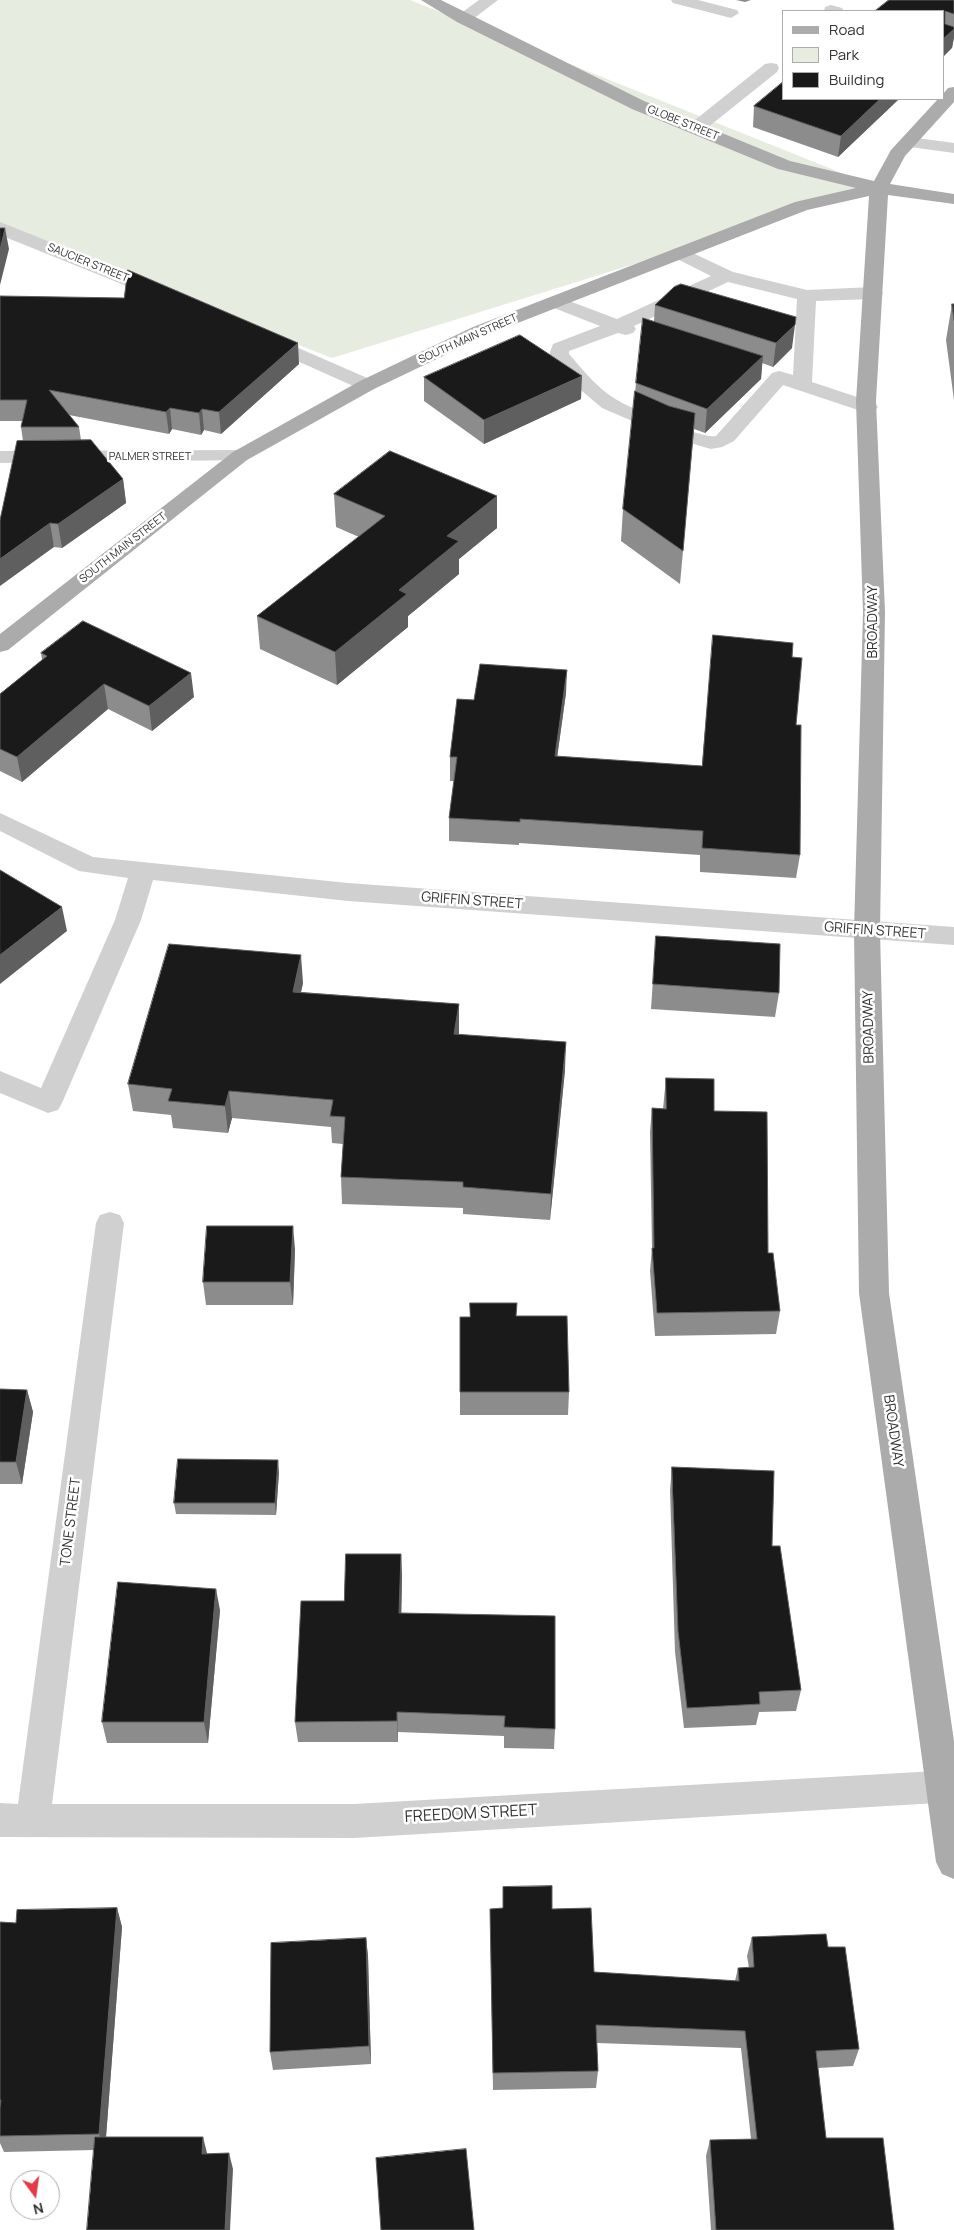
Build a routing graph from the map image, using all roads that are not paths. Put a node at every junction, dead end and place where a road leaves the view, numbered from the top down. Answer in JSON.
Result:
{"nodes":[{"id":1,"x":429,"y":0,"type":"edge"},
{"id":2,"x":490,"y":0,"type":"edge"},
{"id":3,"x":679,"y":0,"type":"edge"},
{"id":4,"x":731,"y":13,"type":"dead end"},
{"id":5,"x":464,"y":19,"type":"junction"},
{"id":6,"x":771,"y":68,"type":"dead end"},
{"id":7,"x":954,"y":92,"type":"edge"},
{"id":8,"x":696,"y":128,"type":"junction"},
{"id":9,"x":909,"y":142,"type":"junction"},
{"id":10,"x":954,"y":148,"type":"edge"},
{"id":11,"x":879,"y":188,"type":"junction"},
{"id":12,"x":954,"y":199,"type":"edge"},
{"id":13,"x":0,"y":228,"type":"edge"},
{"id":14,"x":680,"y":254,"type":"junction"},
{"id":15,"x":726,"y":276,"type":"junction"},
{"id":16,"x":872,"y":294,"type":"junction"},
{"id":17,"x":685,"y":295,"type":"junction"},
{"id":18,"x":807,"y":296,"type":"junction"},
{"id":19,"x":178,"y":301,"type":"edge"},
{"id":20,"x":556,"y":302,"type":"junction"},
{"id":21,"x":710,"y":303,"type":"edge"},
{"id":22,"x":618,"y":326,"type":"junction"},
{"id":23,"x":250,"y":333,"type":"edge"},
{"id":24,"x":644,"y":333,"type":"edge"},
{"id":25,"x":802,"y":384,"type":"junction"},
{"id":26,"x":366,"y":385,"type":"junction"},
{"id":27,"x":868,"y":407,"type":"junction"},
{"id":28,"x":240,"y":456,"type":"junction"},
{"id":29,"x":0,"y":457,"type":"edge"},
{"id":30,"x":0,"y":645,"type":"edge"},
{"id":31,"x":0,"y":821,"type":"edge"},
{"id":32,"x":143,"y":870,"type":"junction"},
{"id":33,"x":867,"y":931,"type":"junction"},
{"id":34,"x":954,"y":936,"type":"edge"},
{"id":35,"x":0,"y":1081,"type":"edge"},
{"id":36,"x":110,"y":1223,"type":"dead end"},
{"id":37,"x":948,"y":1787,"type":"edge"},
{"id":38,"x":0,"y":1820,"type":"edge"},
{"id":39,"x":33,"y":1820,"type":"junction"},
{"id":40,"x":954,"y":1862,"type":"edge"}],
"edges":[{"from":1,"to":5,"type":"main road","name":"GLOBE STREET"},
{"from":2,"to":5,"type":"street"},
{"from":3,"to":4,"type":"street"},
{"from":5,"to":8,"type":"main road","name":"GLOBE STREET"},
{"from":6,"to":8,"type":"street"},
{"from":7,"to":9,"type":"main road"},
{"from":8,"to":11,"type":"main road","name":"GLOBE STREET"},
{"from":9,"to":10,"type":"street"},
{"from":9,"to":11,"type":"main road"},
{"from":11,"to":12,"type":"main road","name":"GLOBE STREET"},
{"from":11,"to":14,"type":"main road","name":"SOUTH MAIN STREET"},
{"from":11,"to":16,"type":"main road","name":"BROADWAY"},
{"from":13,"to":19,"type":"street","name":"SAUCIER STREET"},
{"from":14,"to":15,"type":"street"},
{"from":14,"to":20,"type":"main road","name":"SOUTH MAIN STREET"},
{"from":15,"to":17,"type":"street"},
{"from":15,"to":18,"type":"street"},
{"from":16,"to":18,"type":"street"},
{"from":16,"to":27,"type":"main road","name":"BROADWAY"},
{"from":17,"to":21,"type":"street"},
{"from":17,"to":22,"type":"street"},
{"from":18,"to":25,"type":"street"},
{"from":20,"to":22,"type":"street"},
{"from":20,"to":26,"type":"main road","name":"SOUTH MAIN STREET"},
{"from":22,"to":24,"type":"street"},
{"from":22,"to":25,"type":"street"},
{"from":23,"to":26,"type":"street"},
{"from":25,"to":27,"type":"street"},
{"from":26,"to":28,"type":"main road","name":"SOUTH MAIN STREET"},
{"from":27,"to":33,"type":"main road","name":"BROADWAY"},
{"from":28,"to":29,"type":"street","name":"PALMER STREET"},
{"from":28,"to":30,"type":"main road","name":"SOUTH MAIN STREET"},
{"from":31,"to":32,"type":"street","name":"GRIFFIN STREET"},
{"from":32,"to":33,"type":"street","name":"GRIFFIN STREET"},
{"from":32,"to":35,"type":"street"},
{"from":33,"to":34,"type":"street","name":"GRIFFIN STREET"},
{"from":33,"to":37,"type":"main road","name":"BROADWAY"},
{"from":36,"to":39,"type":"street","name":"TONE STREET"},
{"from":37,"to":39,"type":"street","name":"FREEDOM STREET"},
{"from":37,"to":40,"type":"main road","name":"BROADWAY"},
{"from":38,"to":39,"type":"street","name":"FREEDOM STREET"}]}
